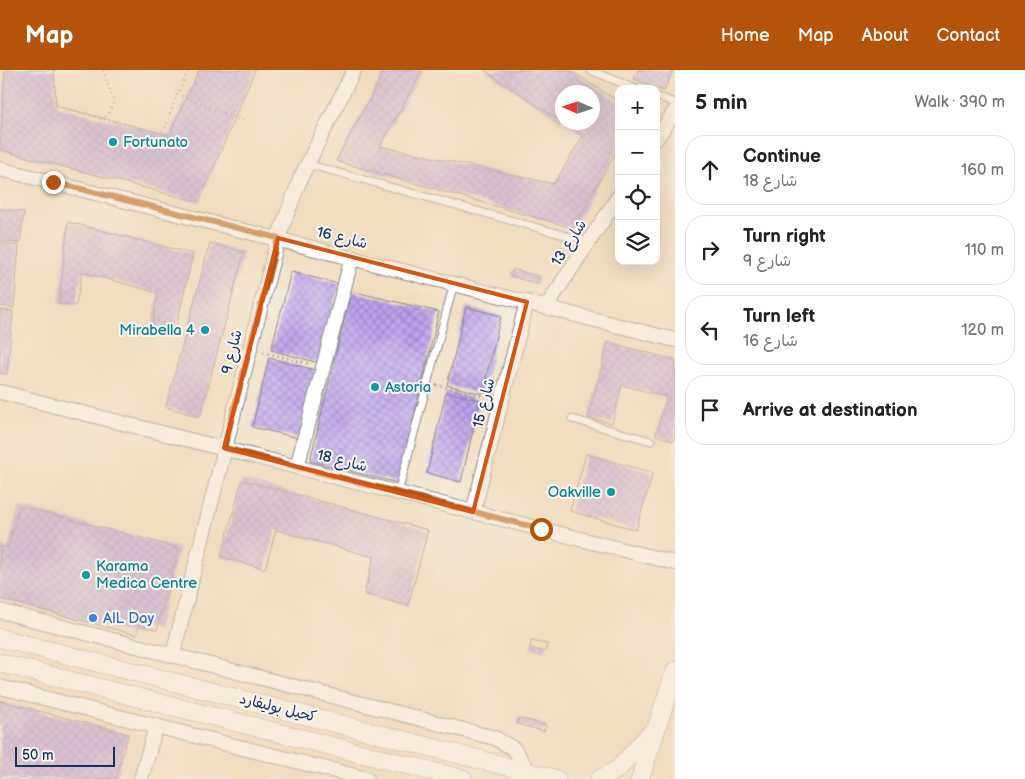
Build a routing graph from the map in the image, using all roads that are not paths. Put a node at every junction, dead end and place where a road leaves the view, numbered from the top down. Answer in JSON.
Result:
{"nodes":[{"id":1,"x":354,"y":70,"type":"edge"},
{"id":2,"x":590,"y":70,"type":"edge"},
{"id":3,"x":626,"y":85,"type":"edge"},
{"id":4,"x":660,"y":97,"type":"edge"},
{"id":5,"x":675,"y":103,"type":"edge"},
{"id":6,"x":675,"y":111,"type":"edge"},
{"id":7,"x":660,"y":133,"type":"edge"},
{"id":8,"x":307,"y":164,"type":"junction"},
{"id":9,"x":0,"y":169,"type":"edge"},
{"id":10,"x":615,"y":202,"type":"edge"},
{"id":11,"x":278,"y":238,"type":"junction"},
{"id":12,"x":588,"y":242,"type":"junction"},
{"id":13,"x":352,"y":257,"type":"junction"},
{"id":14,"x":454,"y":283,"type":"junction"},
{"id":15,"x":527,"y":302,"type":"junction"},
{"id":16,"x":546,"y":307,"type":"junction"},
{"id":17,"x":675,"y":340,"type":"edge"},
{"id":18,"x":0,"y":392,"type":"edge"},
{"id":19,"x":572,"y":419,"type":"dead end"},
{"id":20,"x":652,"y":441,"type":"dead end"},
{"id":21,"x":224,"y":448,"type":"junction"},
{"id":22,"x":297,"y":467,"type":"junction"},
{"id":23,"x":398,"y":493,"type":"junction"},
{"id":24,"x":473,"y":512,"type":"junction"},
{"id":25,"x":675,"y":563,"type":"edge"},
{"id":26,"x":0,"y":611,"type":"edge"},
{"id":27,"x":0,"y":638,"type":"edge"},
{"id":28,"x":173,"y":654,"type":"junction"},
{"id":29,"x":0,"y":663,"type":"edge"},
{"id":30,"x":675,"y":672,"type":"edge"},
{"id":31,"x":0,"y":687,"type":"edge"},
{"id":32,"x":156,"y":726,"type":"junction"},
{"id":33,"x":655,"y":729,"type":"junction"},
{"id":34,"x":529,"y":772,"type":"junction"},
{"id":35,"x":141,"y":779,"type":"edge"},
{"id":36,"x":367,"y":779,"type":"edge"},
{"id":37,"x":463,"y":779,"type":"edge"},
{"id":38,"x":556,"y":779,"type":"edge"},
{"id":39,"x":600,"y":779,"type":"edge"},
{"id":40,"x":640,"y":779,"type":"edge"}],
"edges":[{"from":1,"to":8,"type":"street","name":"شارع 9"},
{"from":2,"to":3,"type":"lane"},
{"from":4,"to":5,"type":"lane"},
{"from":6,"to":7,"type":"street"},
{"from":8,"to":11,"type":"street","name":"شارع 9"},
{"from":8,"to":12,"type":"lane"},
{"from":9,"to":11,"type":"street","name":"شارع 16"},
{"from":10,"to":12,"type":"street","name":"شارع 13"},
{"from":11,"to":13,"type":"street","name":"شارع 16"},
{"from":11,"to":21,"type":"street","name":"شارع 9"},
{"from":12,"to":16,"type":"street","name":"شارع 13"},
{"from":13,"to":14,"type":"street","name":"شارع 16"},
{"from":13,"to":22,"type":"street"},
{"from":14,"to":15,"type":"street","name":"شارع 16"},
{"from":14,"to":23,"type":"lane"},
{"from":15,"to":16,"type":"street","name":"شارع 16"},
{"from":15,"to":24,"type":"street","name":"شارع 15"},
{"from":16,"to":17,"type":"street","name":"شارع 16"},
{"from":18,"to":21,"type":"street","name":"شارع 18"},
{"from":19,"to":20,"type":"lane"},
{"from":21,"to":22,"type":"street","name":"شارع 18"},
{"from":21,"to":28,"type":"street","name":"شارع 9"},
{"from":22,"to":23,"type":"street","name":"شارع 18"},
{"from":23,"to":24,"type":"street","name":"شارع 18"},
{"from":24,"to":25,"type":"street","name":"شارع 18"},
{"from":26,"to":28,"type":"street"},
{"from":27,"to":34,"type":"street","name":"كحيل بوليفارد"},
{"from":28,"to":34,"type":"street"},
{"from":29,"to":37,"type":"street","name":"كحيل بوليفارد"},
{"from":30,"to":33,"type":"street"},
{"from":31,"to":32,"type":"street"},
{"from":32,"to":35,"type":"street"},
{"from":32,"to":36,"type":"street"},
{"from":33,"to":39,"type":"street"},
{"from":33,"to":40,"type":"street"},
{"from":34,"to":38,"type":"street","name":"كحيل بوليفارد"}]}
